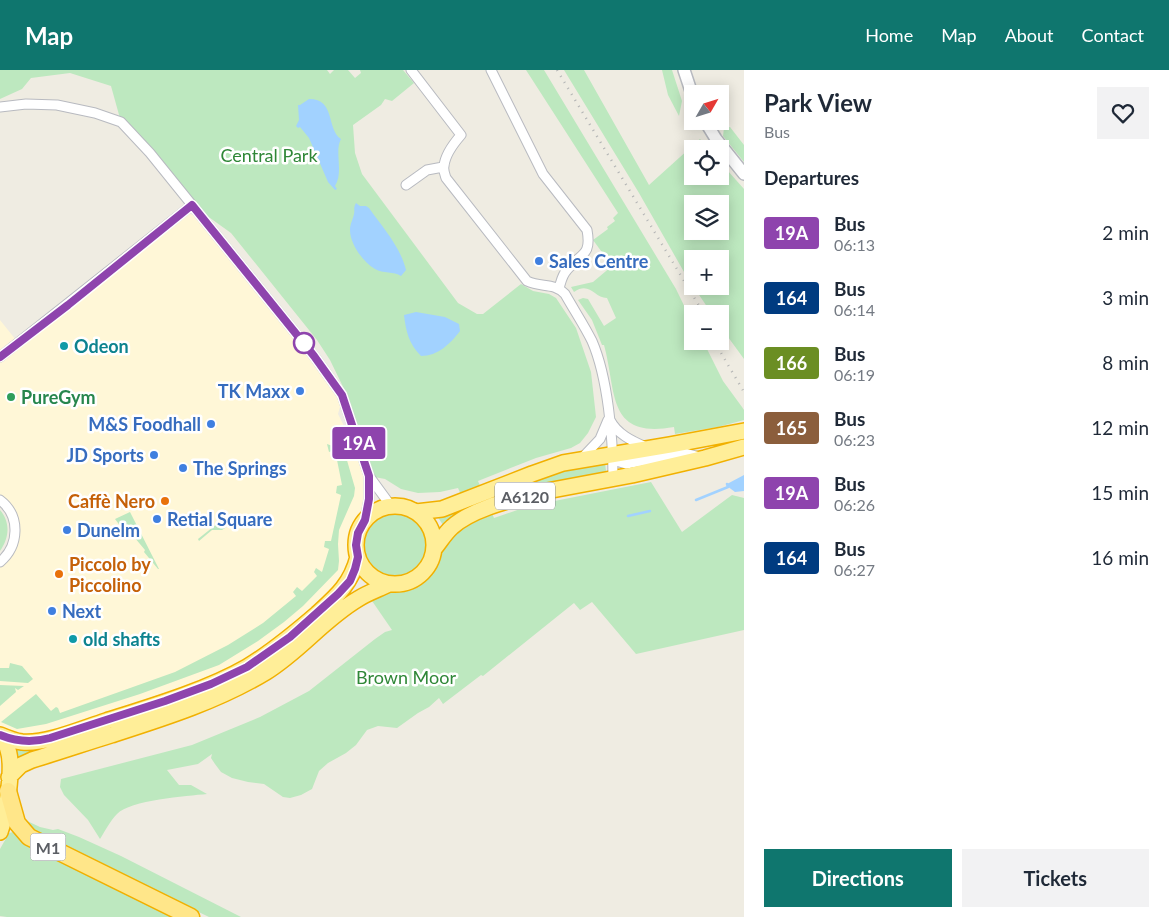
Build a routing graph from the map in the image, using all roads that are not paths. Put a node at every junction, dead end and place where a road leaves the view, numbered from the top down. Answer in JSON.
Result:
{"nodes":[{"id":1,"x":411,"y":70,"type":"edge"},
{"id":2,"x":491,"y":70,"type":"edge"},
{"id":3,"x":684,"y":70,"type":"edge"},
{"id":4,"x":689,"y":85,"type":"edge"},
{"id":5,"x":0,"y":107,"type":"edge"},
{"id":6,"x":710,"y":130,"type":"edge"},
{"id":7,"x":444,"y":167,"type":"junction"},
{"id":8,"x":744,"y":174,"type":"edge"},
{"id":9,"x":406,"y":185,"type":"dead end"},
{"id":10,"x":192,"y":205,"type":"junction"},
{"id":11,"x":559,"y":288,"type":"junction"},
{"id":12,"x":0,"y":357,"type":"edge"},
{"id":13,"x":608,"y":417,"type":"junction"},
{"id":14,"x":744,"y":430,"type":"edge"},
{"id":15,"x":649,"y":448,"type":"junction"},
{"id":16,"x":739,"y":448,"type":"edge"},
{"id":17,"x":613,"y":457,"type":"junction"},
{"id":18,"x":705,"y":458,"type":"junction"},
{"id":19,"x":577,"y":461,"type":"junction"},
{"id":20,"x":369,"y":476,"type":"junction"},
{"id":21,"x":613,"y":478,"type":"junction"},
{"id":22,"x":0,"y":500,"type":"edge"},
{"id":23,"x":391,"y":506,"type":"junction"},
{"id":24,"x":416,"y":512,"type":"junction"},
{"id":25,"x":365,"y":520,"type":"junction"},
{"id":26,"x":434,"y":549,"type":"junction"},
{"id":27,"x":358,"y":557,"type":"junction"},
{"id":28,"x":0,"y":562,"type":"edge"},
{"id":29,"x":389,"y":584,"type":"junction"},
{"id":30,"x":0,"y":736,"type":"edge"},
{"id":31,"x":8,"y":784,"type":"junction"},
{"id":32,"x":0,"y":832,"type":"edge"},
{"id":33,"x":191,"y":917,"type":"edge"}],
"edges":[{"from":1,"to":7,"type":"street"},
{"from":2,"to":11,"type":"street"},
{"from":3,"to":4,"type":"street"},
{"from":5,"to":10,"type":"street"},
{"from":6,"to":8,"type":"street"},
{"from":7,"to":9,"type":"street"},
{"from":7,"to":11,"type":"street"},
{"from":10,"to":12,"type":"street"},
{"from":10,"to":20,"type":"street"},
{"from":11,"to":13,"type":"street"},
{"from":13,"to":15,"type":"street"},
{"from":13,"to":17,"type":"street"},
{"from":13,"to":19,"type":"street"},
{"from":14,"to":15,"type":"highway","number":"A6120"},
{"from":15,"to":17,"type":"highway","number":"A6120"},
{"from":16,"to":18,"type":"highway","number":"A6120"},
{"from":17,"to":18,"type":"street"},
{"from":17,"to":19,"type":"highway","number":"A6120"},
{"from":17,"to":21,"type":"street"},
{"from":18,"to":21,"type":"highway","number":"A6120"},
{"from":19,"to":24,"type":"highway","number":"A6120"},
{"from":20,"to":23,"type":"street"},
{"from":20,"to":25,"type":"street"},
{"from":21,"to":26,"type":"highway","number":"A6120"},
{"from":22,"to":28,"type":"street"},
{"from":23,"to":24,"type":"highway"},
{"from":23,"to":25,"type":"highway"},
{"from":24,"to":26,"type":"highway"},
{"from":25,"to":27,"type":"highway"},
{"from":26,"to":29,"type":"highway"},
{"from":27,"to":29,"type":"highway"},
{"from":27,"to":30,"type":"highway"},
{"from":29,"to":31,"type":"highway"},
{"from":30,"to":31,"type":"highway"},
{"from":31,"to":32,"type":"highway"},
{"from":31,"to":33,"type":"highway","number":"M1"}]}
